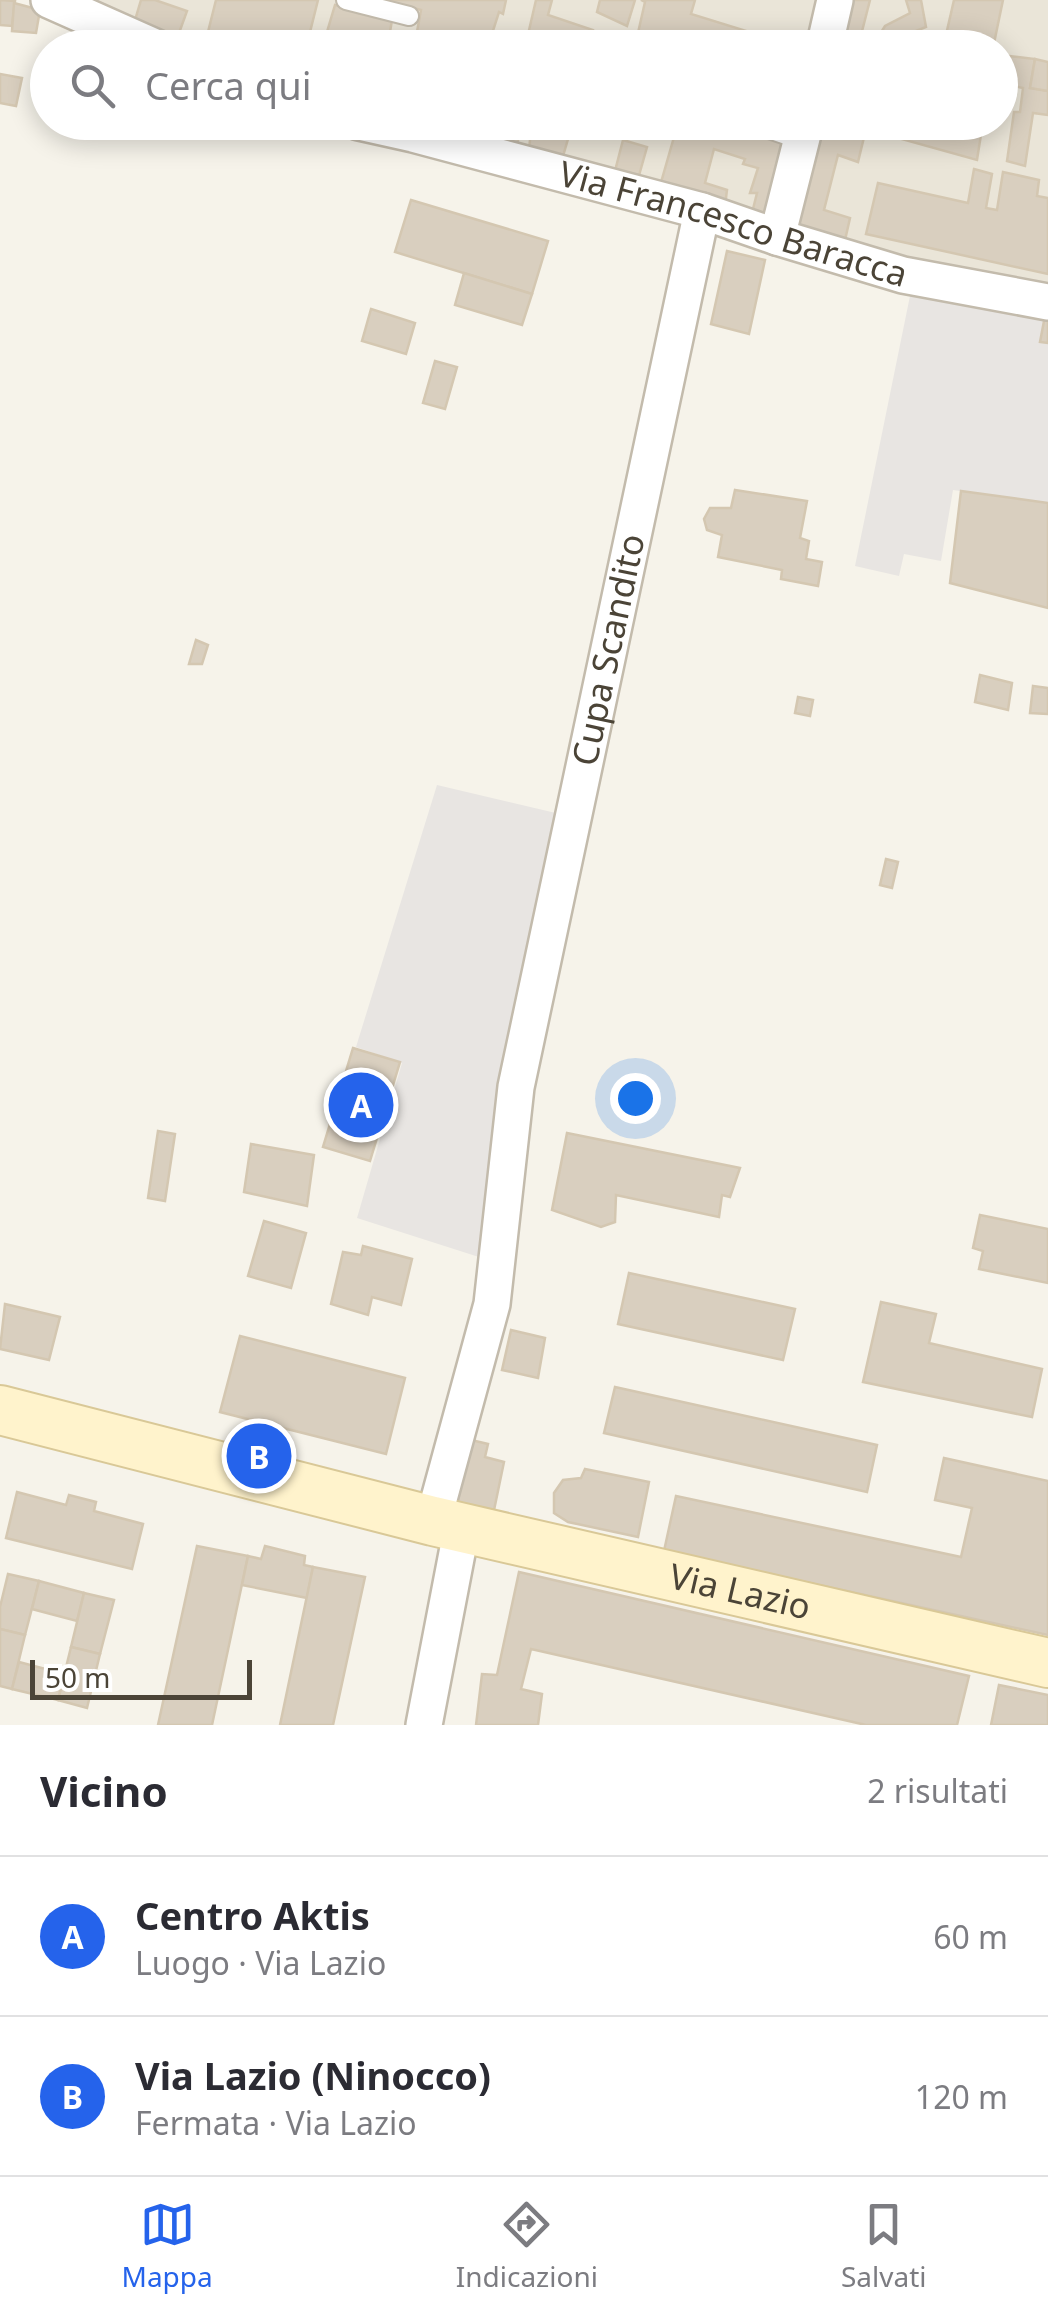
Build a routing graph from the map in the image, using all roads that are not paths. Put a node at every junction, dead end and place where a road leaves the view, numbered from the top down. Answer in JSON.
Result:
{"nodes":[{"id":1,"x":49,"y":0,"type":"edge"},
{"id":2,"x":346,"y":0,"type":"edge"},
{"id":3,"x":835,"y":0,"type":"edge"},
{"id":4,"x":109,"y":12,"type":"edge"},
{"id":5,"x":409,"y":16,"type":"dead end"},
{"id":6,"x":133,"y":30,"type":"edge"},
{"id":7,"x":828,"y":30,"type":"edge"},
{"id":8,"x":436,"y":140,"type":"edge"},
{"id":9,"x":801,"y":140,"type":"edge"},
{"id":10,"x":702,"y":211,"type":"junction"},
{"id":11,"x":777,"y":238,"type":"junction"},
{"id":12,"x":1048,"y":302,"type":"edge"},
{"id":13,"x":0,"y":1410,"type":"edge"},
{"id":14,"x":448,"y":1524,"type":"junction"},
{"id":15,"x":1048,"y":1662,"type":"edge"},
{"id":16,"x":424,"y":1725,"type":"edge"}],
"edges":[{"from":1,"to":4,"type":"street"},
{"from":2,"to":5,"type":"lane"},
{"from":3,"to":7,"type":"street"},
{"from":4,"to":6,"type":"street"},
{"from":8,"to":10,"type":"street","name":"Via Francesco Baracca"},
{"from":9,"to":11,"type":"street"},
{"from":10,"to":11,"type":"street","name":"Via Francesco Baracca"},
{"from":10,"to":14,"type":"street","name":"Cupa Scandito"},
{"from":11,"to":12,"type":"street","name":"Via Francesco Baracca"},
{"from":13,"to":14,"type":"main road","name":"Via Lazio"},
{"from":14,"to":15,"type":"main road","name":"Via Lazio"},
{"from":14,"to":16,"type":"street"}]}
